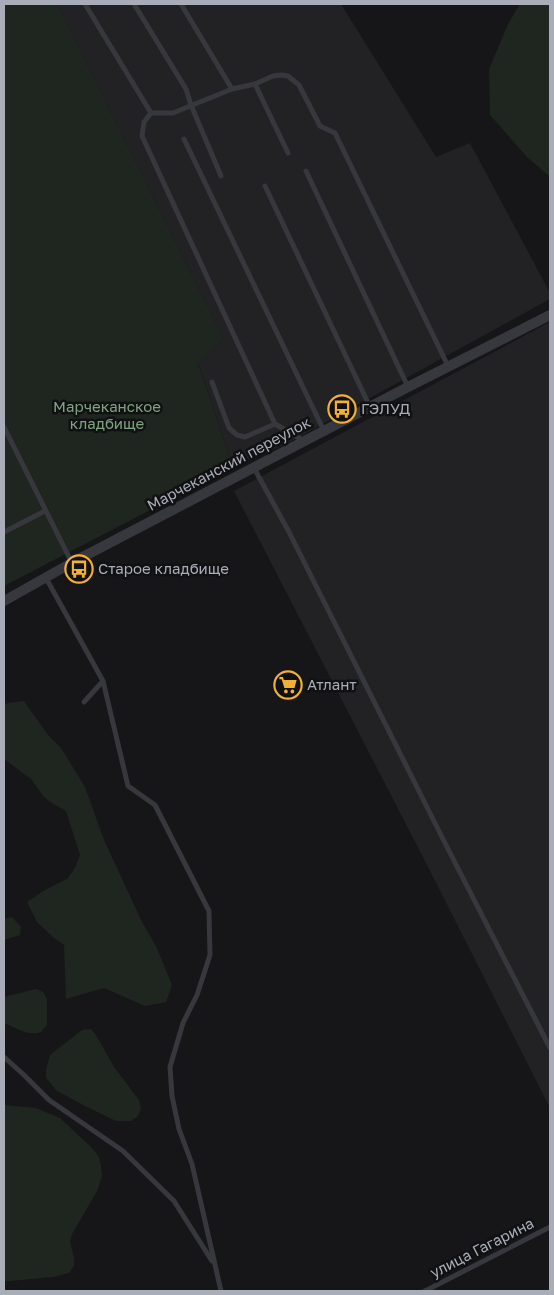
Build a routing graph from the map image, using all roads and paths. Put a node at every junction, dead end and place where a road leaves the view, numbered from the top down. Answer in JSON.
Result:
{"nodes":[{"id":1,"x":85,"y":4,"type":"edge"},
{"id":2,"x":134,"y":4,"type":"edge"},
{"id":3,"x":181,"y":4,"type":"edge"},
{"id":4,"x":255,"y":84,"type":"junction"},
{"id":5,"x":232,"y":89,"type":"junction"},
{"id":6,"x":191,"y":105,"type":"junction"},
{"id":7,"x":151,"y":113,"type":"junction"},
{"id":8,"x":184,"y":139,"type":"dead end"},
{"id":9,"x":288,"y":153,"type":"dead end"},
{"id":10,"x":306,"y":171,"type":"dead end"},
{"id":11,"x":221,"y":176,"type":"dead end"},
{"id":12,"x":265,"y":186,"type":"dead end"},
{"id":13,"x":550,"y":314,"type":"edge"},
{"id":14,"x":448,"y":367,"type":"junction"},
{"id":15,"x":212,"y":382,"type":"dead end"},
{"id":16,"x":408,"y":387,"type":"junction"},
{"id":17,"x":370,"y":407,"type":"junction"},
{"id":18,"x":275,"y":424,"type":"junction"},
{"id":19,"x":4,"y":427,"type":"edge"},
{"id":20,"x":324,"y":431,"type":"junction"},
{"id":21,"x":305,"y":442,"type":"junction"},
{"id":22,"x":254,"y":468,"type":"junction"},
{"id":23,"x":45,"y":511,"type":"junction"},
{"id":24,"x":4,"y":532,"type":"edge"},
{"id":25,"x":72,"y":563,"type":"junction"},
{"id":26,"x":46,"y":577,"type":"junction"},
{"id":27,"x":4,"y":601,"type":"edge"},
{"id":28,"x":103,"y":682,"type":"junction"},
{"id":29,"x":84,"y":702,"type":"dead end"},
{"id":30,"x":550,"y":1048,"type":"edge"},
{"id":31,"x":4,"y":1057,"type":"edge"},
{"id":32,"x":550,"y":1227,"type":"edge"},
{"id":33,"x":215,"y":1265,"type":"junction"},
{"id":34,"x":221,"y":1291,"type":"edge"},
{"id":35,"x":424,"y":1291,"type":"edge"}],
"edges":[{"from":1,"to":7,"type":"lane"},
{"from":2,"to":6,"type":"lane"},
{"from":3,"to":5,"type":"lane"},
{"from":4,"to":5,"type":"lane"},
{"from":4,"to":9,"type":"lane"},
{"from":4,"to":14,"type":"lane"},
{"from":5,"to":6,"type":"lane"},
{"from":6,"to":7,"type":"lane"},
{"from":6,"to":11,"type":"lane"},
{"from":7,"to":18,"type":"lane"},
{"from":8,"to":20,"type":"lane"},
{"from":10,"to":16,"type":"lane"},
{"from":12,"to":17,"type":"lane"},
{"from":13,"to":14,"type":"street","name":"Марчеканский переулок"},
{"from":14,"to":16,"type":"street","name":"Марчеканский переулок"},
{"from":15,"to":18,"type":"lane"},
{"from":16,"to":17,"type":"street","name":"Марчеканский переулок"},
{"from":17,"to":20,"type":"street","name":"Марчеканский переулок"},
{"from":18,"to":21,"type":"lane"},
{"from":19,"to":23,"type":"lane"},
{"from":20,"to":21,"type":"street","name":"Марчеканский переулок"},
{"from":21,"to":22,"type":"street","name":"Марчеканский переулок"},
{"from":22,"to":25,"type":"street","name":"Марчеканский переулок"},
{"from":22,"to":30,"type":"lane"},
{"from":23,"to":24,"type":"lane"},
{"from":23,"to":25,"type":"lane"},
{"from":25,"to":26,"type":"street","name":"Марчеканский переулок"},
{"from":26,"to":27,"type":"street","name":"Марчеканский переулок"},
{"from":26,"to":28,"type":"lane"},
{"from":28,"to":29,"type":"lane"},
{"from":28,"to":33,"type":"lane"},
{"from":31,"to":33,"type":"lane"},
{"from":32,"to":35,"type":"lane","name":"улица Гагарина"},
{"from":33,"to":34,"type":"lane"}]}
